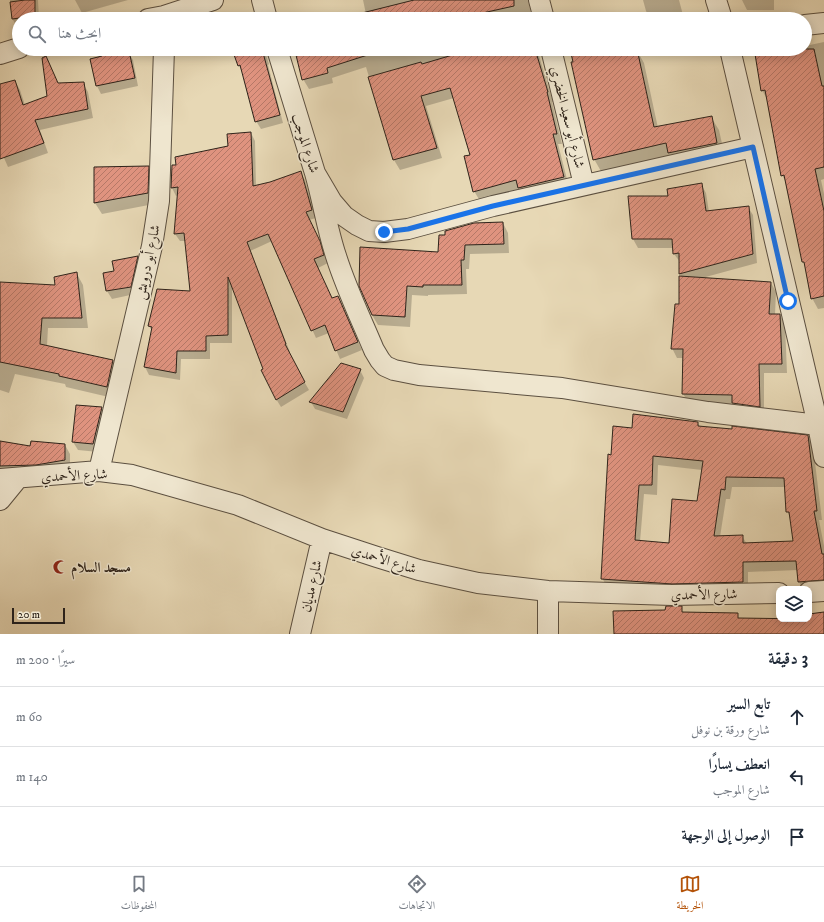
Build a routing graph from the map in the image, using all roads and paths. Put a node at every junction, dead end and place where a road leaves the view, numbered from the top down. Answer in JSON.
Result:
{"nodes":[{"id":1,"x":213,"y":0,"type":"edge"},
{"id":2,"x":262,"y":0,"type":"edge"},
{"id":3,"x":539,"y":0,"type":"edge"},
{"id":4,"x":716,"y":0,"type":"edge"},
{"id":5,"x":165,"y":12,"type":"edge"},
{"id":6,"x":265,"y":12,"type":"edge"},
{"id":7,"x":542,"y":12,"type":"edge"},
{"id":8,"x":720,"y":12,"type":"edge"},
{"id":9,"x":824,"y":23,"type":"edge"},
{"id":10,"x":812,"y":24,"type":"edge"},
{"id":11,"x":12,"y":50,"type":"edge"},
{"id":12,"x":0,"y":54,"type":"edge"},
{"id":13,"x":164,"y":56,"type":"edge"},
{"id":14,"x":279,"y":56,"type":"edge"},
{"id":15,"x":553,"y":56,"type":"edge"},
{"id":16,"x":732,"y":56,"type":"edge"},
{"id":17,"x":753,"y":147,"type":"junction"},
{"id":18,"x":315,"y":173,"type":"junction"},
{"id":19,"x":584,"y":185,"type":"junction"},
{"id":20,"x":818,"y":425,"type":"junction"},
{"id":21,"x":824,"y":457,"type":"edge"},
{"id":22,"x":99,"y":471,"type":"junction"},
{"id":23,"x":9,"y":479,"type":"edge"},
{"id":24,"x":0,"y":500,"type":"edge"},
{"id":25,"x":322,"y":539,"type":"junction"},
{"id":26,"x":548,"y":591,"type":"junction"},
{"id":27,"x":824,"y":591,"type":"edge"},
{"id":28,"x":812,"y":592,"type":"edge"},
{"id":29,"x":776,"y":593,"type":"edge"},
{"id":30,"x":300,"y":634,"type":"edge"},
{"id":31,"x":548,"y":634,"type":"edge"}],
"edges":[{"from":1,"to":5,"type":"street"},
{"from":2,"to":6,"type":"street"},
{"from":3,"to":7,"type":"street"},
{"from":4,"to":8,"type":"street"},
{"from":9,"to":10,"type":"street"},
{"from":11,"to":12,"type":"street"},
{"from":13,"to":22,"type":"street","name":"شارع أبو درويش"},
{"from":14,"to":18,"type":"street","name":"شارع الموجب"},
{"from":15,"to":19,"type":"street","name":"شارع أبو سعيد الخضري"},
{"from":16,"to":17,"type":"street"},
{"from":17,"to":19,"type":"street","name":"شارع الموجب"},
{"from":17,"to":20,"type":"street"},
{"from":18,"to":19,"type":"street","name":"شارع الموجب"},
{"from":18,"to":20,"type":"street"},
{"from":20,"to":21,"type":"street"},
{"from":22,"to":23,"type":"street","name":"شارع الأحمدي"},
{"from":22,"to":25,"type":"street","name":"شارع الأحمدي"},
{"from":23,"to":24,"type":"street"},
{"from":25,"to":26,"type":"street","name":"شارع الأحمدي"},
{"from":25,"to":30,"type":"street","name":"شارع مديان"},
{"from":26,"to":29,"type":"street","name":"شارع الأحمدي"},
{"from":26,"to":31,"type":"street"},
{"from":27,"to":28,"type":"street"}]}
